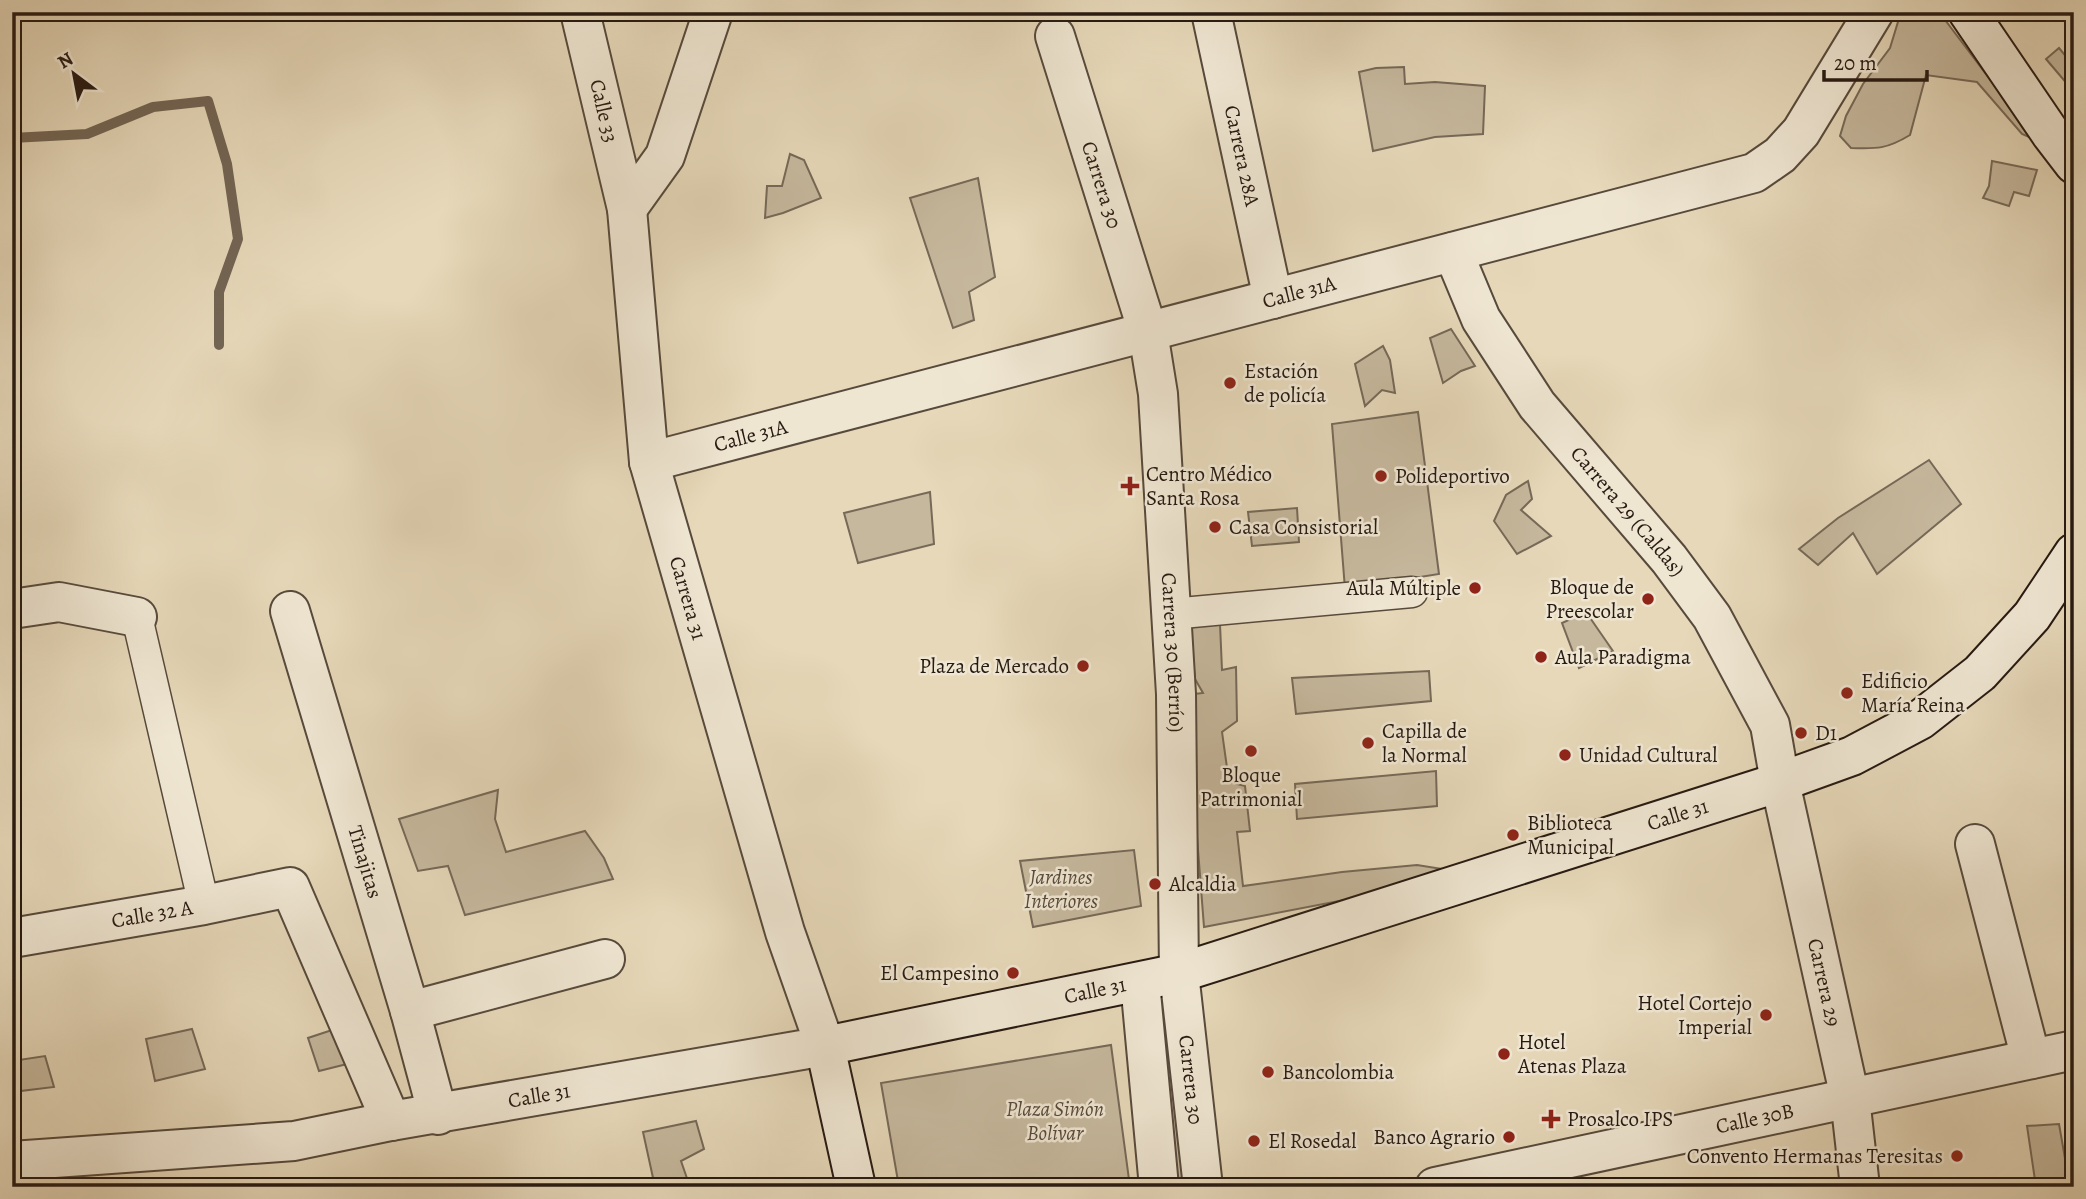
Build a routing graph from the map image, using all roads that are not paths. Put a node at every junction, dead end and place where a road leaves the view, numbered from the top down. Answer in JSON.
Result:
{"nodes":[{"id":1,"x":580,"y":12,"type":"edge"},
{"id":2,"x":713,"y":12,"type":"edge"},
{"id":3,"x":1211,"y":12,"type":"edge"},
{"id":4,"x":1874,"y":12,"type":"edge"},
{"id":5,"x":1968,"y":12,"type":"edge"},
{"id":6,"x":1055,"y":36,"type":"dead end"},
{"id":7,"x":2074,"y":164,"type":"edge"},
{"id":8,"x":627,"y":209,"type":"junction"},
{"id":9,"x":1453,"y":252,"type":"junction"},
{"id":10,"x":1273,"y":299,"type":"junction"},
{"id":11,"x":1148,"y":332,"type":"junction"},
{"id":12,"x":649,"y":462,"type":"junction"},
{"id":13,"x":2074,"y":552,"type":"edge"},
{"id":14,"x":1412,"y":592,"type":"dead end"},
{"id":15,"x":12,"y":609,"type":"edge"},
{"id":16,"x":290,"y":611,"type":"dead end"},
{"id":17,"x":1171,"y":614,"type":"junction"},
{"id":18,"x":137,"y":617,"type":"joint"},
{"id":19,"x":1780,"y":782,"type":"junction"},
{"id":20,"x":1975,"y":844,"type":"dead end"},
{"id":21,"x":204,"y":905,"type":"junction"},
{"id":22,"x":12,"y":938,"type":"edge"},
{"id":23,"x":605,"y":959,"type":"dead end"},
{"id":24,"x":1179,"y":974,"type":"junction"},
{"id":25,"x":1140,"y":982,"type":"junction"},
{"id":26,"x":410,"y":1011,"type":"junction"},
{"id":27,"x":825,"y":1046,"type":"junction"},
{"id":28,"x":2074,"y":1050,"type":"edge"},
{"id":29,"x":2031,"y":1059,"type":"junction"},
{"id":30,"x":1850,"y":1098,"type":"junction"},
{"id":31,"x":438,"y":1115,"type":"junction"},
{"id":32,"x":391,"y":1121,"type":"junction"},
{"id":33,"x":12,"y":1161,"type":"edge"},
{"id":34,"x":856,"y":1187,"type":"edge"},
{"id":35,"x":1160,"y":1187,"type":"edge"},
{"id":36,"x":1203,"y":1187,"type":"edge"},
{"id":37,"x":1435,"y":1187,"type":"edge"},
{"id":38,"x":1860,"y":1187,"type":"edge"}],
"edges":[{"from":1,"to":8,"type":"street","name":"Calle 33"},
{"from":2,"to":8,"type":"street"},
{"from":3,"to":10,"type":"street","name":"Carrera 28A"},
{"from":4,"to":9,"type":"street","name":"Calle 31A"},
{"from":5,"to":7,"type":"street"},
{"from":6,"to":11,"type":"street","name":"Carrera 30"},
{"from":8,"to":12,"type":"street","name":"Carrera 31"},
{"from":9,"to":10,"type":"street","name":"Calle 31A"},
{"from":9,"to":19,"type":"street","name":"Carrera 29 (Caldas)"},
{"from":10,"to":11,"type":"street","name":"Calle 31A"},
{"from":11,"to":12,"type":"street","name":"Calle 31A"},
{"from":11,"to":17,"type":"street","name":"Carrera 30 (Berrío)"},
{"from":12,"to":27,"type":"street","name":"Carrera 31"},
{"from":13,"to":19,"type":"street","name":"Calle 31"},
{"from":14,"to":17,"type":"street"},
{"from":15,"to":18,"type":"street"},
{"from":16,"to":26,"type":"street","name":"Tinajitas"},
{"from":17,"to":24,"type":"street","name":"Carrera 30 (Berrío)"},
{"from":18,"to":21,"type":"street"},
{"from":19,"to":24,"type":"street","name":"Calle 31"},
{"from":19,"to":30,"type":"street","name":"Carrera 29"},
{"from":20,"to":29,"type":"street"},
{"from":21,"to":22,"type":"street","name":"Calle 32 A"},
{"from":21,"to":32,"type":"street","name":"Calle 32 A"},
{"from":23,"to":26,"type":"street"},
{"from":24,"to":25,"type":"street","name":"Calle 31"},
{"from":24,"to":36,"type":"street","name":"Carrera 30"},
{"from":25,"to":27,"type":"street","name":"Calle 31"},
{"from":25,"to":35,"type":"street","name":"Carrera 30"},
{"from":26,"to":31,"type":"street","name":"Tinajitas"},
{"from":27,"to":31,"type":"street","name":"Calle 31"},
{"from":27,"to":34,"type":"street","name":"Carrera 31"},
{"from":28,"to":29,"type":"street","name":"Calle 30B"},
{"from":29,"to":30,"type":"street","name":"Calle 30B"},
{"from":30,"to":37,"type":"street","name":"Calle 30B"},
{"from":30,"to":38,"type":"street","name":"Carrera 29"},
{"from":31,"to":32,"type":"street","name":"Calle 31"},
{"from":32,"to":33,"type":"street","name":"Calle 31"}]}
